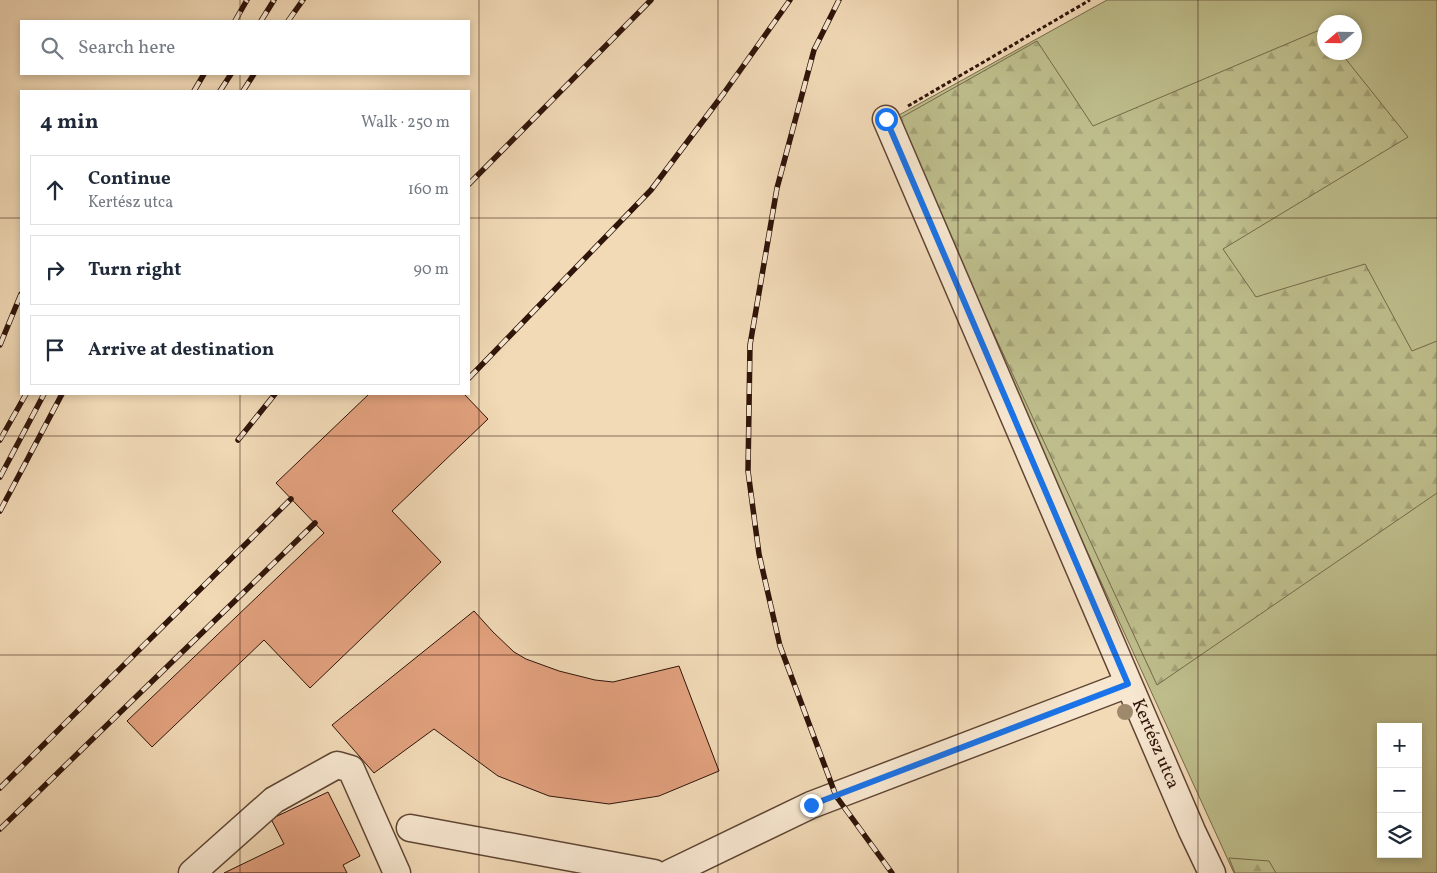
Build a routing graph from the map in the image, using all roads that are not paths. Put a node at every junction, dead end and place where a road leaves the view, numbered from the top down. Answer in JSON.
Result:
{"nodes":[{"id":1,"x":886,"y":119,"type":"road end"},
{"id":2,"x":1128,"y":684,"type":"junction"},
{"id":3,"x":410,"y":828,"type":"dead end"},
{"id":4,"x":192,"y":873,"type":"edge"},
{"id":5,"x":397,"y":873,"type":"edge"},
{"id":6,"x":654,"y":873,"type":"edge"},
{"id":7,"x":670,"y":873,"type":"edge"},
{"id":8,"x":1212,"y":873,"type":"edge"}],
"edges":[{"from":1,"to":2,"type":"street","name":"Kertész utca"},
{"from":2,"to":7,"type":"street"},
{"from":2,"to":8,"type":"street","name":"Kertész utca"},
{"from":3,"to":6,"type":"street"},
{"from":4,"to":5,"type":"street"}]}
